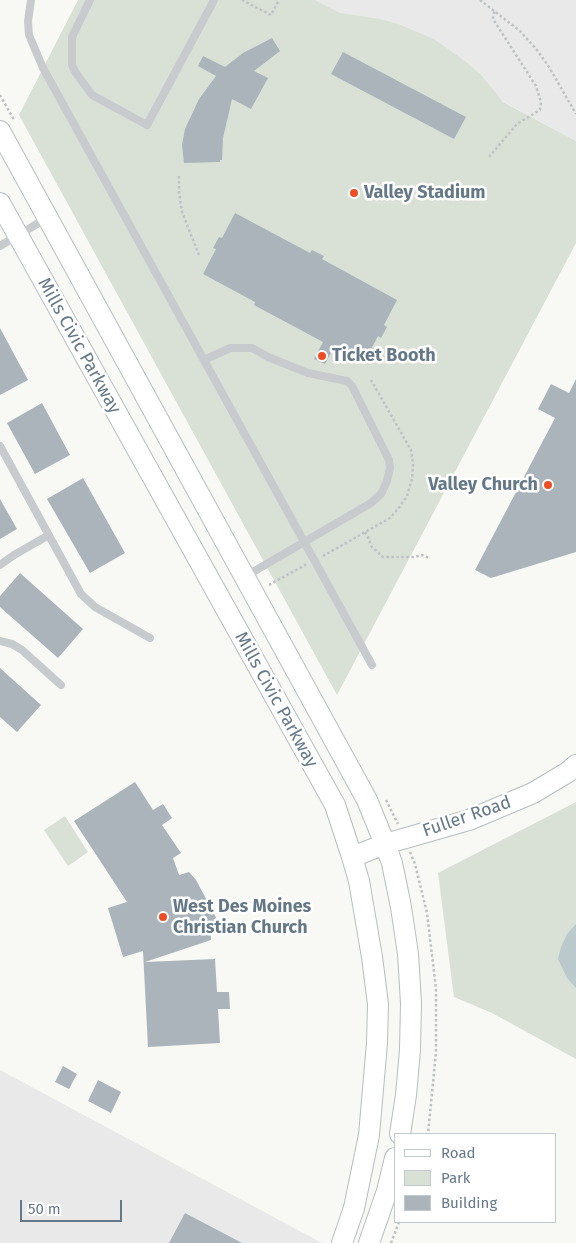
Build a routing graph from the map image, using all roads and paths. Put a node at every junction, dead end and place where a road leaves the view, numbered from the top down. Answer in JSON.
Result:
{"nodes":[{"id":1,"x":31,"y":0,"type":"edge"},
{"id":2,"x":80,"y":0,"type":"edge"},
{"id":3,"x":214,"y":0,"type":"edge"},
{"id":4,"x":242,"y":0,"type":"edge"},
{"id":5,"x":278,"y":0,"type":"edge"},
{"id":6,"x":480,"y":0,"type":"edge"},
{"id":7,"x":89,"y":2,"type":"edge"},
{"id":8,"x":495,"y":10,"type":"junction"},
{"id":9,"x":576,"y":114,"type":"edge"},
{"id":10,"x":0,"y":131,"type":"edge"},
{"id":11,"x":489,"y":157,"type":"dead end"},
{"id":12,"x":179,"y":176,"type":"dead end"},
{"id":13,"x":0,"y":203,"type":"edge"},
{"id":14,"x":47,"y":218,"type":"junction"},
{"id":15,"x":18,"y":236,"type":"junction"},
{"id":16,"x":0,"y":246,"type":"edge"},
{"id":17,"x":199,"y":255,"type":"dead end"},
{"id":18,"x":204,"y":360,"type":"junction"},
{"id":19,"x":0,"y":446,"type":"edge"},
{"id":20,"x":366,"y":532,"type":"dead end"},
{"id":21,"x":49,"y":535,"type":"junction"},
{"id":22,"x":304,"y":542,"type":"junction"},
{"id":23,"x":429,"y":558,"type":"dead end"},
{"id":24,"x":0,"y":565,"type":"edge"},
{"id":25,"x":244,"y":577,"type":"junction"},
{"id":26,"x":150,"y":638,"type":"dead end"},
{"id":27,"x":0,"y":640,"type":"edge"},
{"id":28,"x":372,"y":665,"type":"dead end"},
{"id":29,"x":61,"y":685,"type":"dead end"},
{"id":30,"x":576,"y":765,"type":"edge"},
{"id":31,"x":385,"y":844,"type":"junction"},
{"id":32,"x":352,"y":857,"type":"junction"},
{"id":33,"x":412,"y":857,"type":"dead end"},
{"id":34,"x":400,"y":1133,"type":"edge"},
{"id":35,"x":428,"y":1133,"type":"edge"},
{"id":36,"x":394,"y":1162,"type":"edge"},
{"id":37,"x":399,"y":1223,"type":"edge"},
{"id":38,"x":342,"y":1243,"type":"edge"},
{"id":39,"x":370,"y":1243,"type":"edge"},
{"id":40,"x":391,"y":1243,"type":"edge"}],
"edges":[{"from":1,"to":18,"type":"lane"},
{"from":2,"to":7,"type":"lane"},
{"from":3,"to":7,"type":"lane"},
{"from":4,"to":5,"type":"path"},
{"from":6,"to":8,"type":"path"},
{"from":8,"to":9,"type":"path"},
{"from":8,"to":11,"type":"path"},
{"from":10,"to":14,"type":"main road","name":"Mills Civic Parkway"},
{"from":12,"to":17,"type":"path"},
{"from":13,"to":15,"type":"main road","name":"Mills Civic Parkway"},
{"from":14,"to":15,"type":"lane"},
{"from":14,"to":25,"type":"main road","name":"Mills Civic Parkway"},
{"from":15,"to":16,"type":"lane"},
{"from":15,"to":32,"type":"main road","name":"Mills Civic Parkway"},
{"from":18,"to":22,"type":"lane"},
{"from":18,"to":22,"type":"lane"},
{"from":19,"to":21,"type":"lane"},
{"from":20,"to":23,"type":"path"},
{"from":21,"to":24,"type":"lane"},
{"from":21,"to":26,"type":"lane"},
{"from":22,"to":25,"type":"lane"},
{"from":22,"to":28,"type":"lane"},
{"from":25,"to":31,"type":"main road","name":"Mills Civic Parkway"},
{"from":27,"to":29,"type":"lane"},
{"from":30,"to":31,"type":"main road","name":"Fuller Road"},
{"from":31,"to":32,"type":"main road","name":"Fuller Road"},
{"from":31,"to":34,"type":"main road","name":"Mills Civic Parkway"},
{"from":32,"to":38,"type":"main road","name":"Mills Civic Parkway"},
{"from":33,"to":35,"type":"path"},
{"from":36,"to":39,"type":"main road"},
{"from":37,"to":40,"type":"path"}]}
